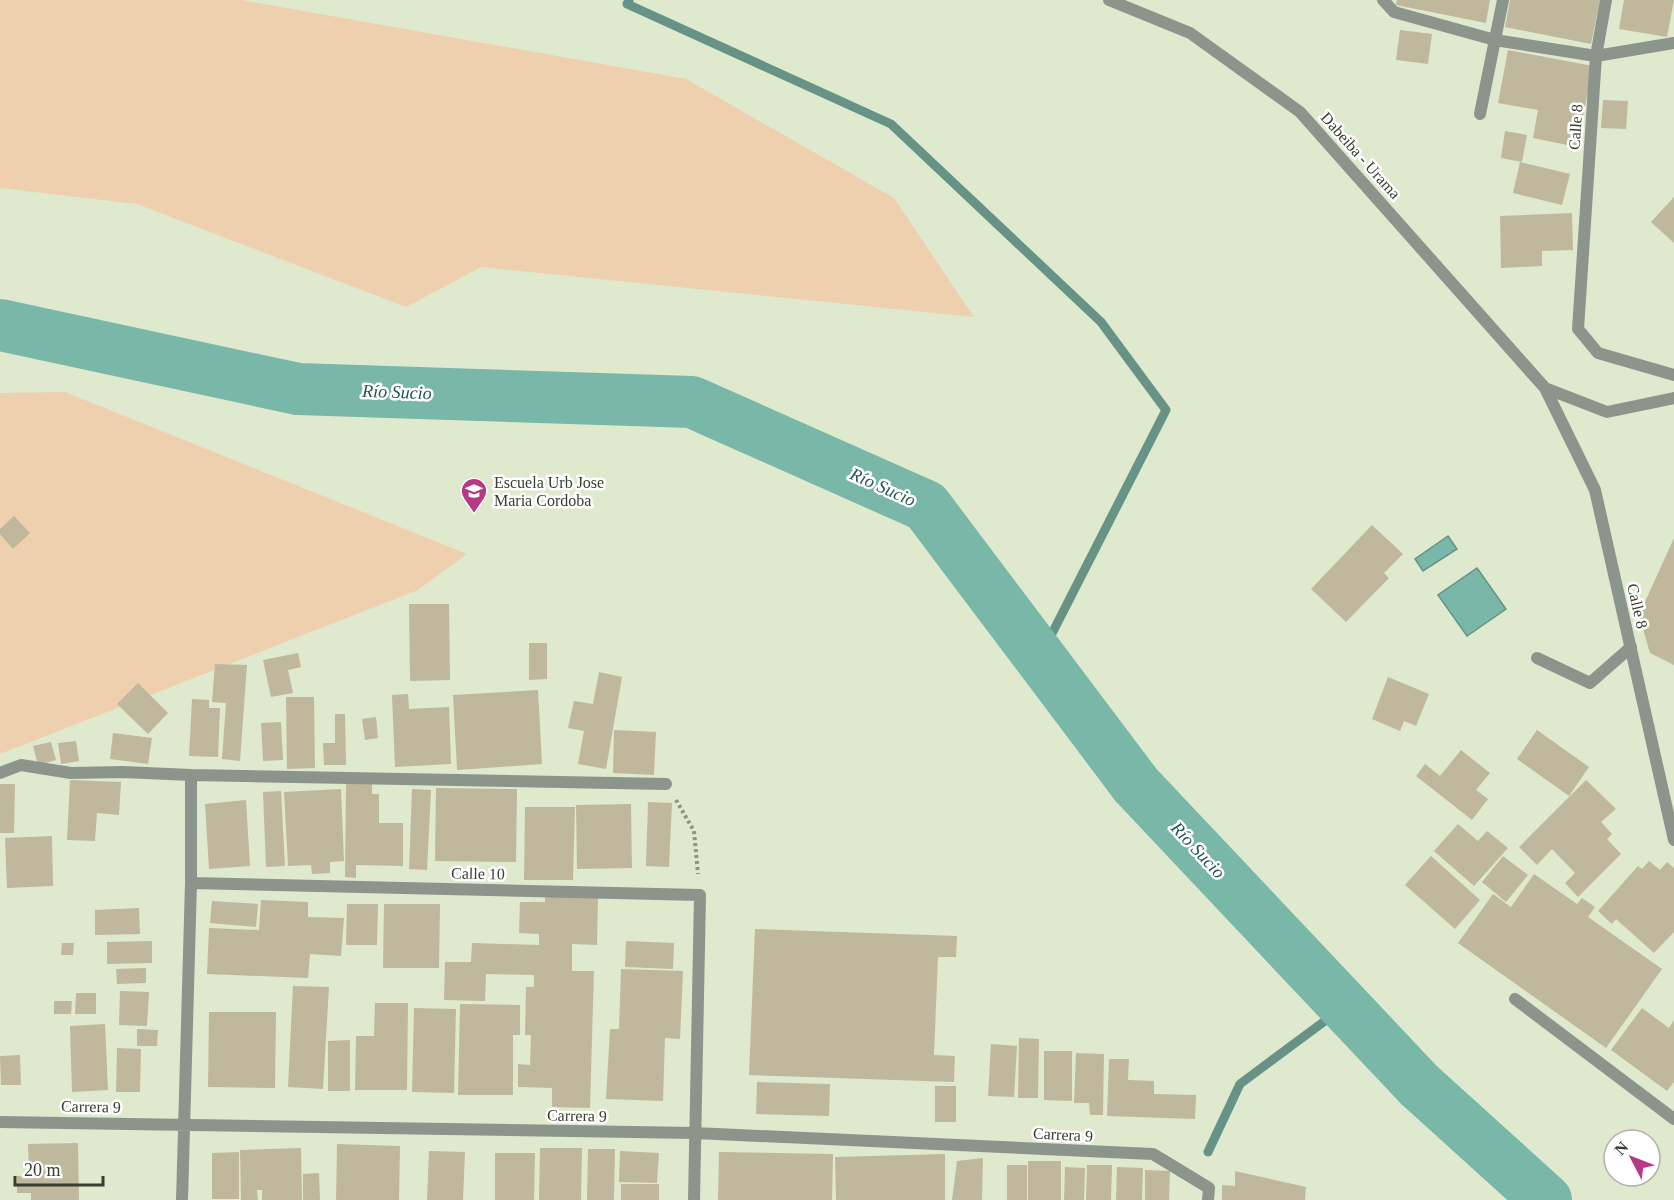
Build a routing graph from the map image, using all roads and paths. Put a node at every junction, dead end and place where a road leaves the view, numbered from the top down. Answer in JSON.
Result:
{"nodes":[{"id":1,"x":1109,"y":0,"type":"edge"},
{"id":2,"x":1383,"y":0,"type":"edge"},
{"id":3,"x":1503,"y":0,"type":"edge"},
{"id":4,"x":1606,"y":0,"type":"edge"},
{"id":5,"x":1495,"y":40,"type":"junction"},
{"id":6,"x":1674,"y":43,"type":"edge"},
{"id":7,"x":1596,"y":56,"type":"junction"},
{"id":8,"x":1480,"y":114,"type":"dead end"},
{"id":9,"x":1674,"y":375,"type":"edge"},
{"id":10,"x":1545,"y":388,"type":"junction"},
{"id":11,"x":1674,"y":398,"type":"edge"},
{"id":12,"x":1630,"y":647,"type":"junction"},
{"id":13,"x":1537,"y":658,"type":"dead end"},
{"id":14,"x":0,"y":773,"type":"edge"},
{"id":15,"x":191,"y":775,"type":"junction"},
{"id":16,"x":666,"y":784,"type":"joint"},
{"id":17,"x":1674,"y":840,"type":"edge"},
{"id":18,"x":191,"y":883,"type":"junction"},
{"id":19,"x":700,"y":895,"type":"junction"},
{"id":20,"x":1515,"y":999,"type":"dead end"},
{"id":21,"x":1674,"y":1119,"type":"edge"},
{"id":22,"x":0,"y":1122,"type":"edge"},
{"id":23,"x":183,"y":1124,"type":"junction"},
{"id":24,"x":695,"y":1133,"type":"junction"},
{"id":25,"x":183,"y":1200,"type":"edge"},
{"id":26,"x":694,"y":1200,"type":"edge"},
{"id":27,"x":1208,"y":1200,"type":"edge"}],
"edges":[{"from":1,"to":10,"type":"street","name":"Dabeiba - Urama"},
{"from":2,"to":5,"type":"street"},
{"from":3,"to":5,"type":"street"},
{"from":4,"to":7,"type":"street","name":"Calle 8"},
{"from":5,"to":7,"type":"street"},
{"from":5,"to":8,"type":"street"},
{"from":6,"to":7,"type":"street"},
{"from":7,"to":9,"type":"street","name":"Calle 8"},
{"from":10,"to":11,"type":"street"},
{"from":10,"to":12,"type":"street","name":"Calle 8"},
{"from":12,"to":13,"type":"street"},
{"from":12,"to":17,"type":"street","name":"Calle 8"},
{"from":14,"to":15,"type":"street"},
{"from":15,"to":16,"type":"street"},
{"from":15,"to":18,"type":"street"},
{"from":16,"to":19,"type":"path"},
{"from":18,"to":19,"type":"street","name":"Calle 10"},
{"from":18,"to":23,"type":"street"},
{"from":19,"to":24,"type":"street"},
{"from":20,"to":21,"type":"street"},
{"from":22,"to":23,"type":"street","name":"Carrera 9"},
{"from":23,"to":24,"type":"street","name":"Carrera 9"},
{"from":23,"to":25,"type":"street"},
{"from":24,"to":26,"type":"street"},
{"from":24,"to":27,"type":"street","name":"Carrera 9"}]}
